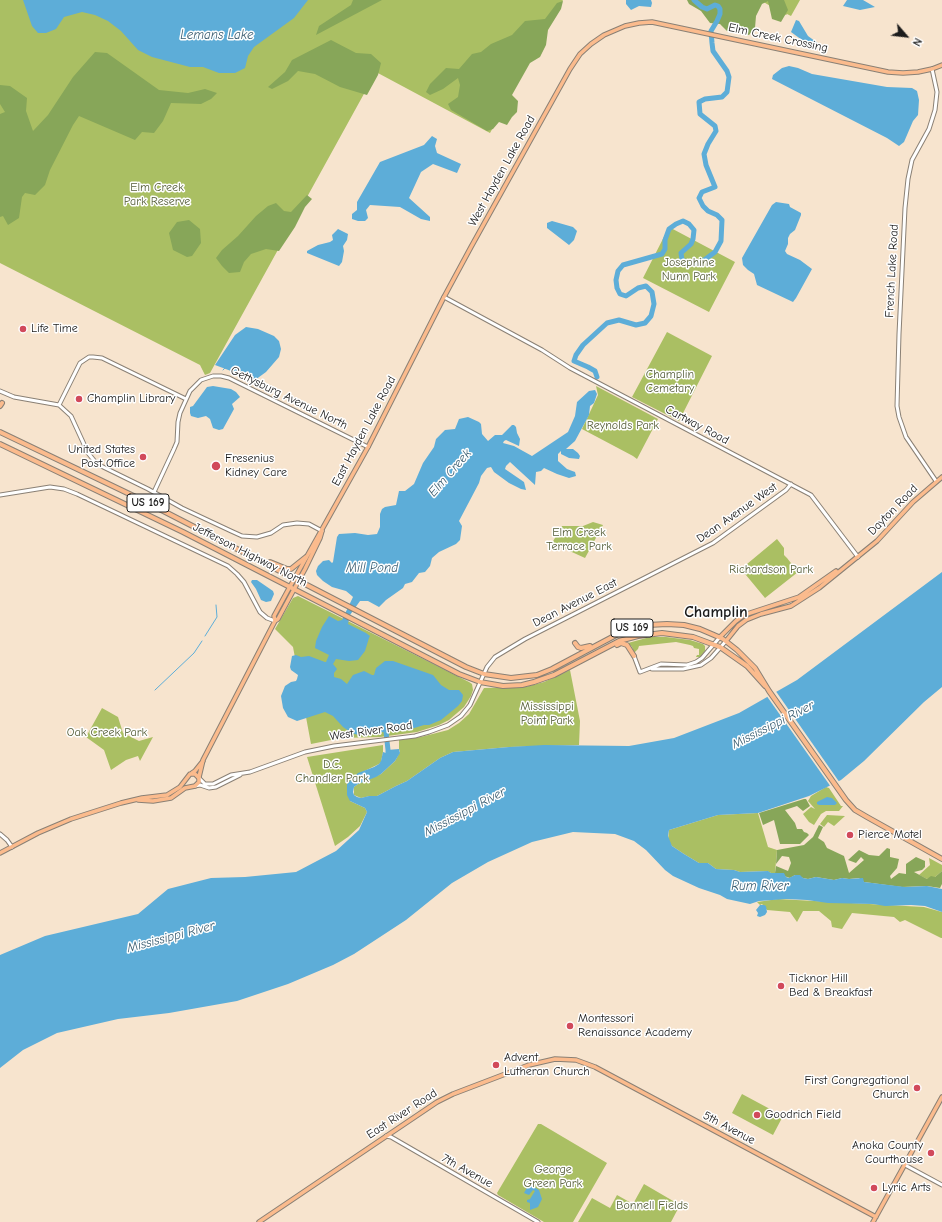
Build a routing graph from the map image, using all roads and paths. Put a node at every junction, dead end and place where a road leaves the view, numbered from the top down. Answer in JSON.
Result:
{"nodes":[{"id":1,"x":619,"y":27,"type":"joint"},
{"id":2,"x":942,"y":65,"type":"edge"},
{"id":3,"x":932,"y":69,"type":"junction"},
{"id":4,"x":444,"y":297,"type":"junction"},
{"id":5,"x":422,"y":341,"type":"joint"},
{"id":6,"x":0,"y":392,"type":"edge"},
{"id":7,"x":186,"y":399,"type":"junction"},
{"id":8,"x":59,"y":405,"type":"junction"},
{"id":9,"x":0,"y":432,"type":"edge"},
{"id":10,"x":0,"y":444,"type":"edge"},
{"id":11,"x":0,"y":447,"type":"edge"},
{"id":12,"x":8,"y":447,"type":"junction"},
{"id":13,"x":368,"y":447,"type":"junction"},
{"id":14,"x":942,"y":477,"type":"edge"},
{"id":15,"x":936,"y":481,"type":"junction"},
{"id":16,"x":791,"y":484,"type":"junction"},
{"id":17,"x":154,"y":492,"type":"junction"},
{"id":18,"x":0,"y":495,"type":"edge"},
{"id":19,"x":322,"y":531,"type":"junction"},
{"id":20,"x":692,"y":554,"type":"joint"},
{"id":21,"x":251,"y":555,"type":"junction"},
{"id":22,"x":306,"y":557,"type":"junction"},
{"id":23,"x":858,"y":557,"type":"junction"},
{"id":24,"x":294,"y":584,"type":"junction"},
{"id":25,"x":275,"y":622,"type":"junction"},
{"id":26,"x":618,"y":634,"type":"junction"},
{"id":27,"x":720,"y":637,"type":"junction"},
{"id":28,"x":726,"y":641,"type":"junction"},
{"id":29,"x":575,"y":643,"type":"dead end"},
{"id":30,"x":714,"y":644,"type":"junction"},
{"id":31,"x":720,"y":647,"type":"junction"},
{"id":32,"x":589,"y":656,"type":"junction"},
{"id":33,"x":634,"y":656,"type":"joint"},
{"id":34,"x":650,"y":669,"type":"junction"},
{"id":35,"x":484,"y":674,"type":"junction"},
{"id":36,"x":480,"y":682,"type":"junction"},
{"id":37,"x":769,"y":691,"type":"junction"},
{"id":38,"x":203,"y":760,"type":"junction"},
{"id":39,"x":243,"y":773,"type":"junction"},
{"id":40,"x":192,"y":774,"type":"junction"},
{"id":41,"x":186,"y":778,"type":"junction"},
{"id":42,"x":199,"y":778,"type":"junction"},
{"id":43,"x":193,"y":786,"type":"junction"},
{"id":44,"x":138,"y":800,"type":"junction"},
{"id":45,"x":0,"y":834,"type":"edge"},
{"id":46,"x":12,"y":847,"type":"junction"},
{"id":47,"x":0,"y":854,"type":"edge"},
{"id":48,"x":942,"y":859,"type":"edge"},
{"id":49,"x":571,"y":1059,"type":"joint"},
{"id":50,"x":942,"y":1097,"type":"edge"},
{"id":51,"x":386,"y":1136,"type":"junction"},
{"id":52,"x":905,"y":1165,"type":"junction"},
{"id":53,"x":942,"y":1185,"type":"edge"},
{"id":54,"x":876,"y":1217,"type":"junction"},
{"id":55,"x":259,"y":1222,"type":"edge"},
{"id":56,"x":538,"y":1222,"type":"edge"},
{"id":57,"x":873,"y":1222,"type":"edge"}],
"edges":[{"from":1,"to":3,"type":"main road","name":"Elm Creek Crossing"},
{"from":1,"to":4,"type":"main road","name":"West Hayden Lake Road"},
{"from":2,"to":3,"type":"main road"},
{"from":3,"to":15,"type":"street","name":"French Lake Road"},
{"from":4,"to":5,"type":"main road","name":"West Hayden Lake Road"},
{"from":4,"to":16,"type":"street","name":"Cartway Road"},
{"from":5,"to":13,"type":"main road","name":"East Hayden Lake Road"},
{"from":6,"to":8,"type":"street"},
{"from":7,"to":8,"type":"street"},
{"from":7,"to":13,"type":"street","name":"Gettysburg Avenue North"},
{"from":7,"to":17,"type":"street","name":"Gettysburg Avenue North"},
{"from":8,"to":17,"type":"street"},
{"from":9,"to":21,"type":"highway","name":"Jefferson Highway North","number":"US 169"},
{"from":10,"to":12,"type":"highway","name":"Jefferson Highway North","number":"US 169"},
{"from":11,"to":12,"type":"highway"},
{"from":12,"to":24,"type":"highway","name":"Jefferson Highway North","number":"US 169"},
{"from":13,"to":19,"type":"main road","name":"East Hayden Lake Road"},
{"from":14,"to":15,"type":"main road","name":"Dayton Road"},
{"from":15,"to":23,"type":"main road","name":"Dayton Road"},
{"from":16,"to":20,"type":"street","name":"Dean Avenue West"},
{"from":16,"to":23,"type":"street","name":"Cartway Road"},
{"from":17,"to":19,"type":"street"},
{"from":18,"to":25,"type":"street"},
{"from":19,"to":22,"type":"main road","name":"East Hayden Lake Road"},
{"from":19,"to":24,"type":"main road","name":"East Hayden Lake Road"},
{"from":20,"to":35,"type":"street","name":"Dean Avenue East"},
{"from":21,"to":22,"type":"highway"},
{"from":21,"to":24,"type":"highway","name":"Jefferson Highway North","number":"US 169"},
{"from":22,"to":24,"type":"main road","name":"East Hayden Lake Road"},
{"from":23,"to":27,"type":"main road","name":"Dayton Road"},
{"from":23,"to":28,"type":"main road","name":"Dayton Road"},
{"from":24,"to":25,"type":"main road","name":"East Hayden Lake Road"},
{"from":24,"to":35,"type":"highway","name":"Jefferson Highway North","number":"US 169"},
{"from":24,"to":36,"type":"highway","name":"Jefferson Highway North","number":"US 169"},
{"from":25,"to":38,"type":"main road","name":"East Hayden Lake Road"},
{"from":26,"to":27,"type":"highway","number":"US 169"},
{"from":26,"to":29,"type":"highway"},
{"from":26,"to":35,"type":"highway","number":"US 169"},
{"from":27,"to":28,"type":"highway","number":"US 169"},
{"from":27,"to":30,"type":"street"},
{"from":28,"to":31,"type":"street"},
{"from":28,"to":37,"type":"highway","number":"US 169"},
{"from":30,"to":31,"type":"highway","number":"US 169"},
{"from":30,"to":32,"type":"highway","number":"US 169"},
{"from":30,"to":34,"type":"street"},
{"from":31,"to":34,"type":"street"},
{"from":31,"to":37,"type":"highway","number":"US 169"},
{"from":32,"to":33,"type":"highway"},
{"from":32,"to":36,"type":"highway","name":"Jefferson Highway North","number":"US 169"},
{"from":33,"to":34,"type":"street"},
{"from":35,"to":36,"type":"street","name":"Dean Avenue East"},
{"from":36,"to":39,"type":"street","name":"West River Road"},
{"from":37,"to":48,"type":"highway","number":"US 169"},
{"from":38,"to":40,"type":"main road","name":"East Hayden Lake Road"},
{"from":38,"to":42,"type":"main road","name":"East Hayden Lake Road"},
{"from":39,"to":42,"type":"street","name":"West River Road"},
{"from":39,"to":43,"type":"street","name":"West River Road"},
{"from":40,"to":41,"type":"main road"},
{"from":40,"to":42,"type":"main road"},
{"from":41,"to":43,"type":"main road"},
{"from":41,"to":44,"type":"main road"},
{"from":42,"to":43,"type":"main road"},
{"from":43,"to":44,"type":"main road"},
{"from":44,"to":46,"type":"main road"},
{"from":45,"to":46,"type":"street"},
{"from":46,"to":47,"type":"main road"},
{"from":49,"to":51,"type":"main road","name":"East River Road"},
{"from":49,"to":54,"type":"main road","name":"5th Avenue"},
{"from":50,"to":52,"type":"main road"},
{"from":51,"to":55,"type":"main road","name":"East River Road"},
{"from":51,"to":56,"type":"street","name":"7th Avenue"},
{"from":52,"to":53,"type":"street"},
{"from":52,"to":54,"type":"main road"},
{"from":54,"to":57,"type":"main road"}]}
